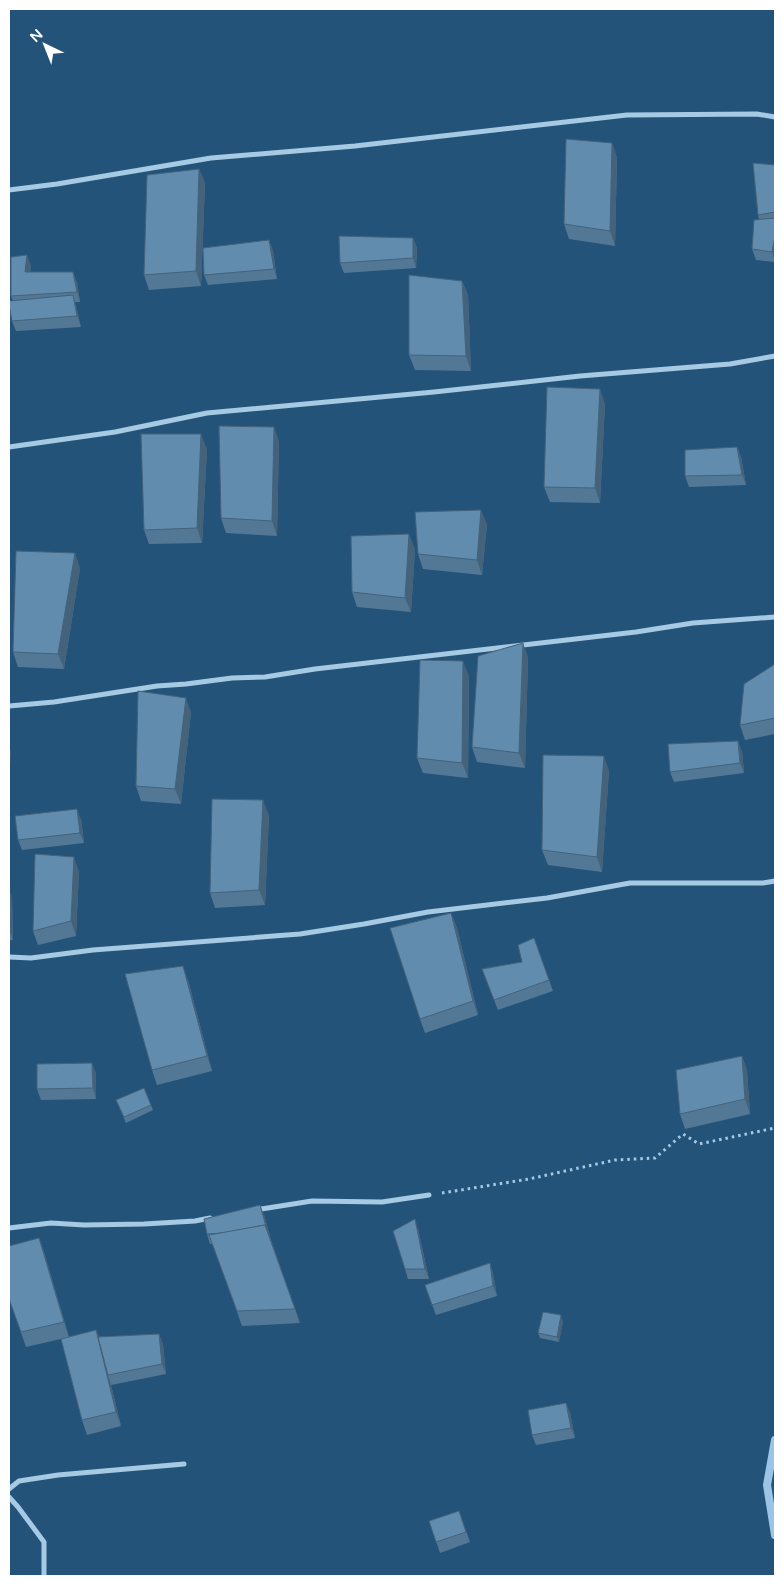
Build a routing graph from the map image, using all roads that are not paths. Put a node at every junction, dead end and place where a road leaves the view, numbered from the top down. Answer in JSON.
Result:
{"nodes":[{"id":1,"x":775,"y":117,"type":"edge"},
{"id":2,"x":9,"y":190,"type":"edge"},
{"id":3,"x":775,"y":356,"type":"edge"},
{"id":4,"x":9,"y":447,"type":"edge"},
{"id":5,"x":775,"y":617,"type":"edge"},
{"id":6,"x":9,"y":706,"type":"edge"},
{"id":7,"x":775,"y":881,"type":"edge"},
{"id":8,"x":9,"y":957,"type":"edge"},
{"id":9,"x":429,"y":1195,"type":"road end"},
{"id":10,"x":246,"y":1211,"type":"edge"},
{"id":11,"x":220,"y":1216,"type":"edge"},
{"id":12,"x":9,"y":1228,"type":"edge"},
{"id":13,"x":184,"y":1464,"type":"dead end"},
{"id":14,"x":9,"y":1489,"type":"edge"},
{"id":15,"x":9,"y":1497,"type":"edge"},
{"id":16,"x":44,"y":1576,"type":"edge"}],
"edges":[{"from":1,"to":2,"type":"street"},
{"from":3,"to":4,"type":"street"},
{"from":5,"to":6,"type":"street"},
{"from":7,"to":8,"type":"street"},
{"from":9,"to":10,"type":"street"},
{"from":11,"to":12,"type":"street"},
{"from":13,"to":14,"type":"street"},
{"from":15,"to":16,"type":"street"}]}
